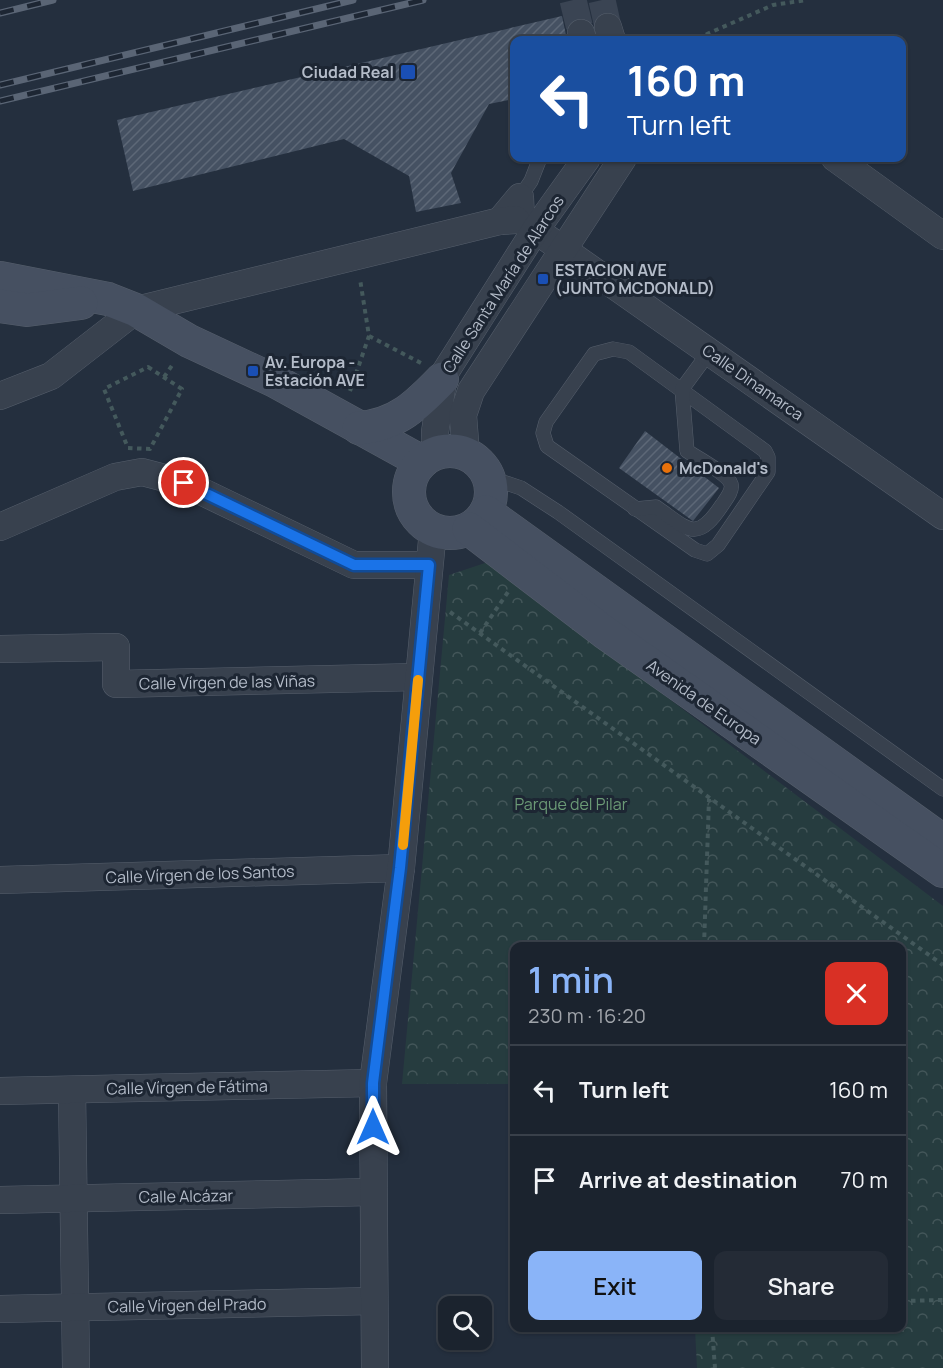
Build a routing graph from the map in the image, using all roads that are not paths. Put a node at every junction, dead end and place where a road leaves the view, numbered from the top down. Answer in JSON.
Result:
{"nodes":[{"id":1,"x":538,"y":162,"type":"edge"},
{"id":2,"x":582,"y":162,"type":"edge"},
{"id":3,"x":619,"y":162,"type":"edge"},
{"id":4,"x":841,"y":162,"type":"edge"},
{"id":5,"x":519,"y":217,"type":"junction"},
{"id":6,"x":943,"y":236,"type":"edge"},
{"id":7,"x":563,"y":248,"type":"junction"},
{"id":8,"x":0,"y":278,"type":"edge"},
{"id":9,"x":122,"y":304,"type":"junction"},
{"id":10,"x":0,"y":306,"type":"edge"},
{"id":11,"x":710,"y":351,"type":"junction"},
{"id":12,"x":443,"y":377,"type":"junction"},
{"id":13,"x":682,"y":390,"type":"junction"},
{"id":14,"x":0,"y":396,"type":"edge"},
{"id":15,"x":350,"y":423,"type":"junction"},
{"id":16,"x":453,"y":462,"type":"junction"},
{"id":17,"x":635,"y":509,"type":"junction"},
{"id":18,"x":943,"y":516,"type":"edge"},
{"id":19,"x":477,"y":521,"type":"junction"},
{"id":20,"x":0,"y":527,"type":"edge"},
{"id":21,"x":433,"y":530,"type":"junction"},
{"id":22,"x":429,"y":565,"type":"junction"},
{"id":23,"x":0,"y":649,"type":"edge"},
{"id":24,"x":418,"y":677,"type":"junction"},
{"id":25,"x":943,"y":789,"type":"edge"},
{"id":26,"x":943,"y":841,"type":"edge"},
{"id":27,"x":400,"y":868,"type":"junction"},
{"id":28,"x":943,"y":871,"type":"edge"},
{"id":29,"x":0,"y":880,"type":"edge"},
{"id":30,"x":373,"y":1083,"type":"junction"},
{"id":31,"x":72,"y":1090,"type":"junction"},
{"id":32,"x":0,"y":1091,"type":"edge"},
{"id":33,"x":373,"y":1192,"type":"junction"},
{"id":34,"x":74,"y":1198,"type":"junction"},
{"id":35,"x":0,"y":1200,"type":"edge"},
{"id":36,"x":374,"y":1301,"type":"junction"},
{"id":37,"x":75,"y":1308,"type":"junction"},
{"id":38,"x":0,"y":1309,"type":"edge"},
{"id":39,"x":76,"y":1368,"type":"edge"},
{"id":40,"x":375,"y":1368,"type":"edge"}],
"edges":[{"from":1,"to":5,"type":"lane"},
{"from":2,"to":5,"type":"street","name":"Calle Santa María de Alarcos"},
{"from":3,"to":7,"type":"street","name":"Calle Santa María de Alarcos"},
{"from":4,"to":6,"type":"street"},
{"from":5,"to":7,"type":"street","name":"Calle Dinamarca"},
{"from":5,"to":9,"type":"street"},
{"from":5,"to":12,"type":"street","name":"Calle Santa María de Alarcos"},
{"from":7,"to":11,"type":"street","name":"Calle Dinamarca"},
{"from":7,"to":16,"type":"street","name":"Calle Santa María de Alarcos"},
{"from":8,"to":9,"type":"main road"},
{"from":9,"to":10,"type":"main road"},
{"from":9,"to":14,"type":"street"},
{"from":9,"to":15,"type":"main road"},
{"from":11,"to":13,"type":"lane"},
{"from":11,"to":18,"type":"street","name":"Calle Dinamarca"},
{"from":12,"to":15,"type":"main road"},
{"from":12,"to":16,"type":"street","name":"Calle Santa María de Alarcos"},
{"from":13,"to":17,"type":"lane"},
{"from":13,"to":17,"type":"lane"},
{"from":13,"to":17,"type":"lane"},
{"from":15,"to":16,"type":"main road"},
{"from":16,"to":19,"type":"main road"},
{"from":16,"to":21,"type":"main road"},
{"from":16,"to":25,"type":"lane"},
{"from":19,"to":21,"type":"main road"},
{"from":19,"to":26,"type":"main road","name":"Avenida de Europa"},
{"from":19,"to":28,"type":"main road","name":"Avenida de Europa"},
{"from":20,"to":22,"type":"street"},
{"from":21,"to":22,"type":"street"},
{"from":22,"to":24,"type":"street"},
{"from":23,"to":24,"type":"street","name":"Calle Vírgen de las Viñas"},
{"from":24,"to":27,"type":"street"},
{"from":27,"to":29,"type":"street","name":"Calle Vírgen de los Santos"},
{"from":27,"to":30,"type":"street"},
{"from":30,"to":31,"type":"street","name":"Calle Vírgen de Fátima"},
{"from":30,"to":33,"type":"street"},
{"from":31,"to":32,"type":"street","name":"Calle Vírgen de Fátima"},
{"from":31,"to":34,"type":"street"},
{"from":33,"to":34,"type":"street","name":"Calle Alcázar"},
{"from":33,"to":36,"type":"street"},
{"from":34,"to":35,"type":"street","name":"Calle Alcázar"},
{"from":34,"to":37,"type":"street"},
{"from":36,"to":37,"type":"street","name":"Calle Vírgen del Prado"},
{"from":36,"to":40,"type":"street"},
{"from":37,"to":38,"type":"street","name":"Calle Vírgen del Prado"},
{"from":37,"to":39,"type":"street"}]}
